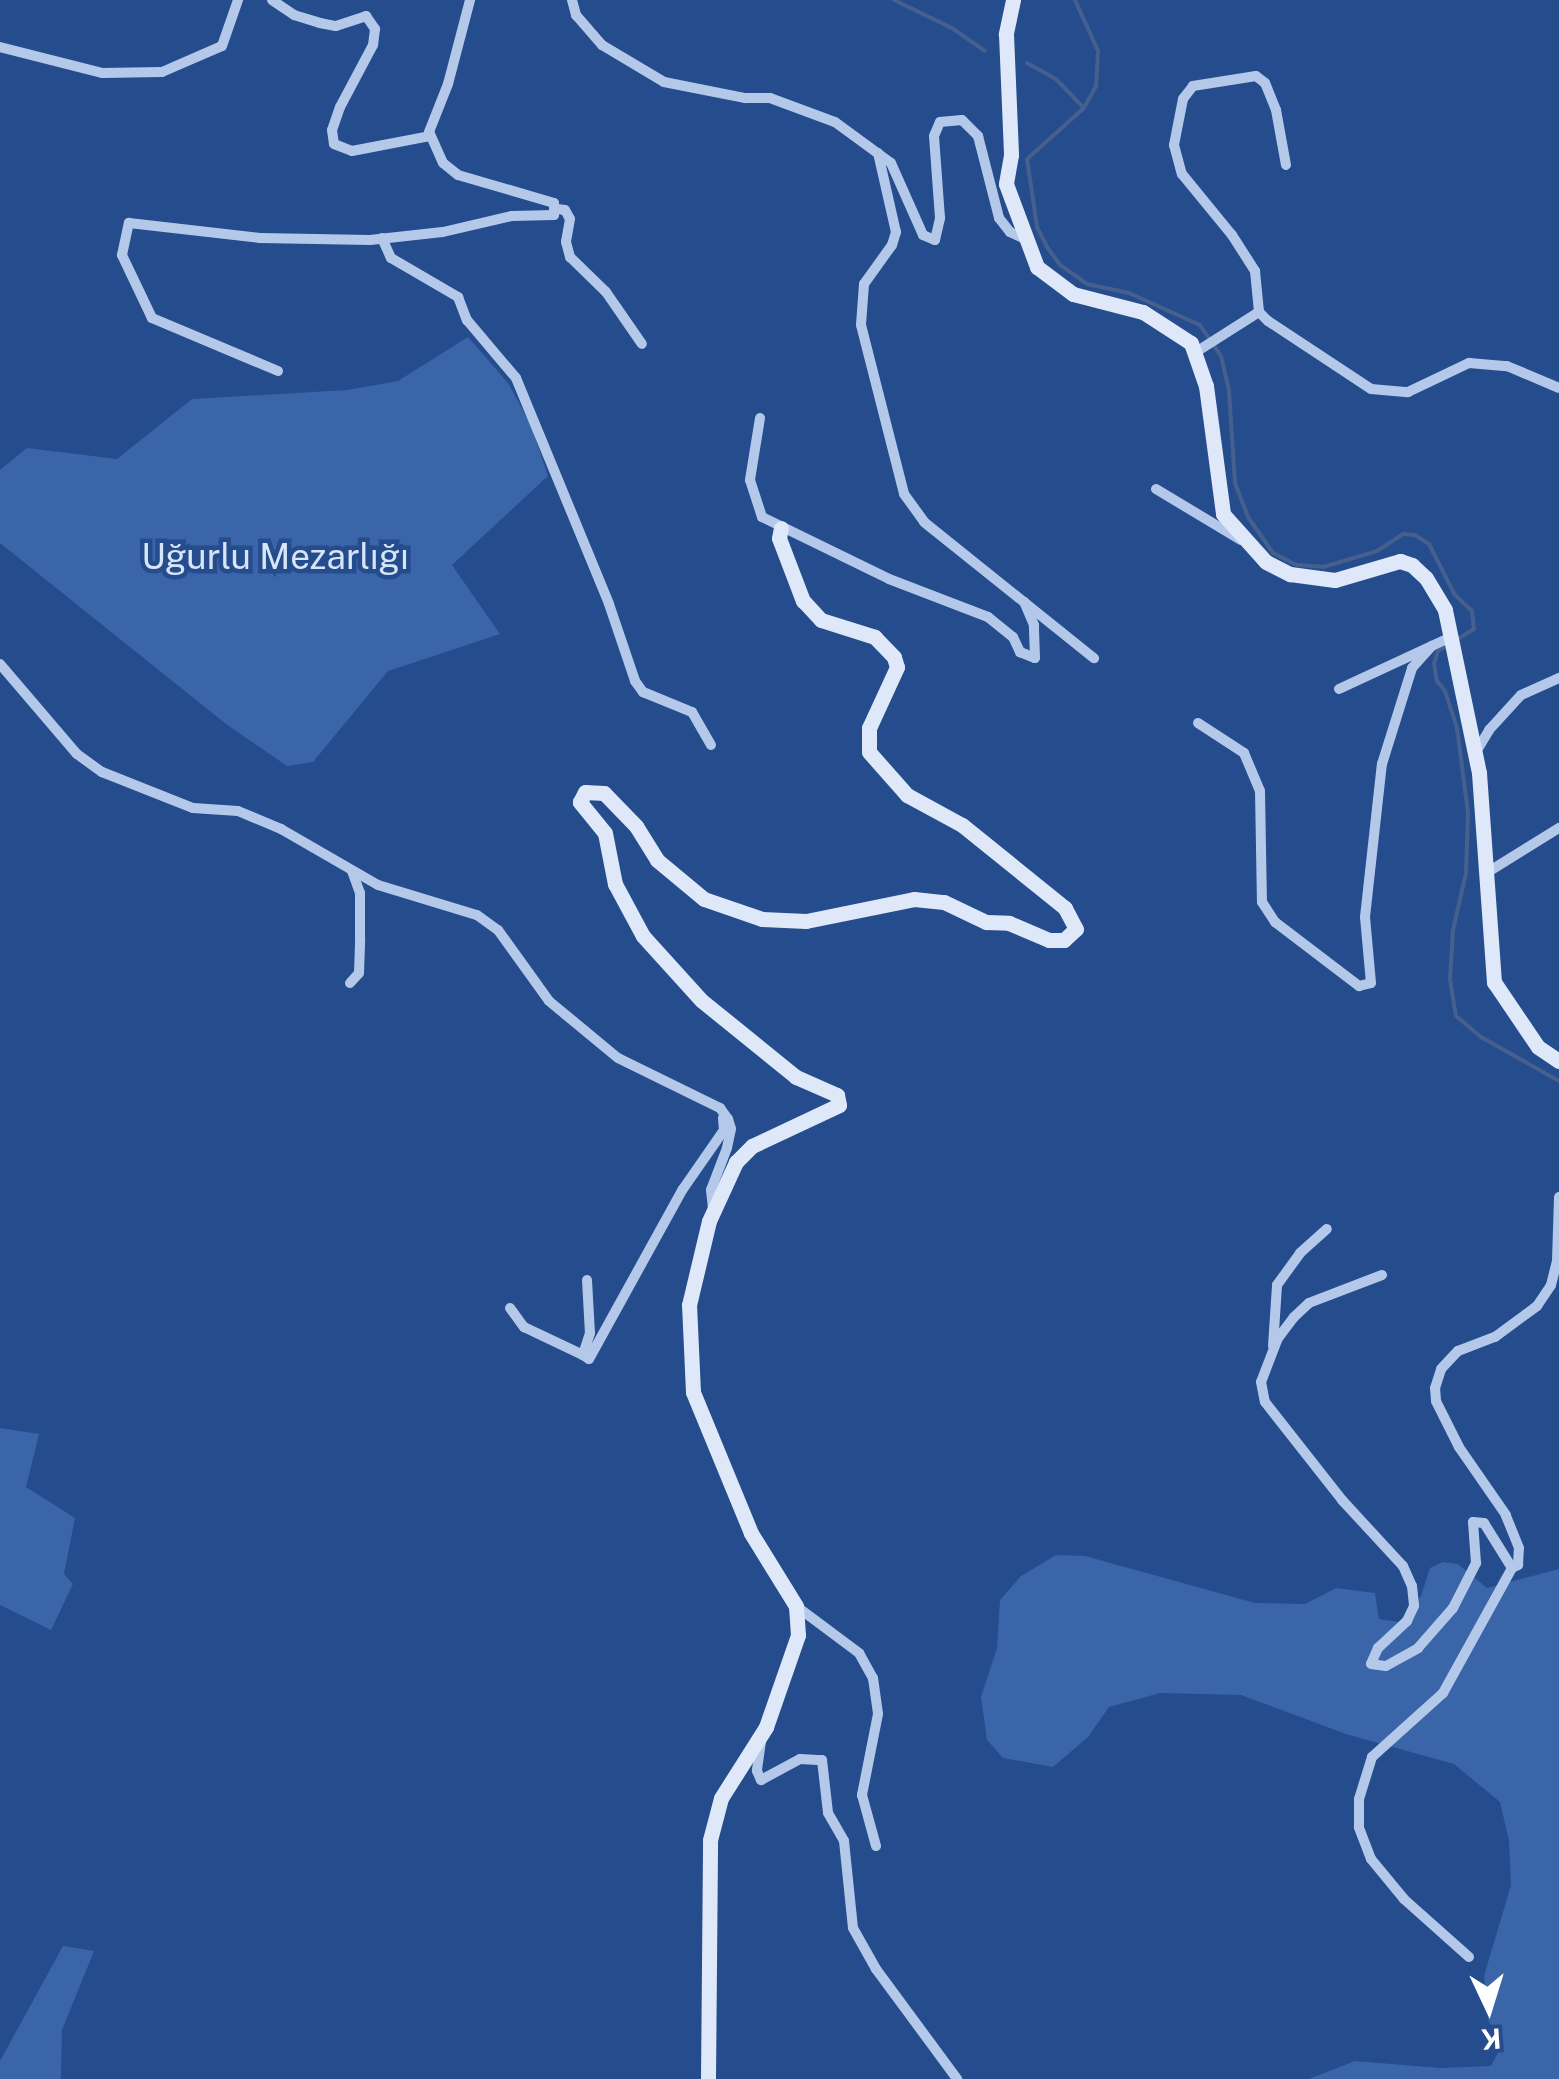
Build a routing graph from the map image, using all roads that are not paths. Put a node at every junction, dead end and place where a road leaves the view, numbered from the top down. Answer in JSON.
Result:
{"nodes":[{"id":1,"x":238,"y":0,"type":"edge"},
{"id":2,"x":272,"y":0,"type":"edge"},
{"id":3,"x":470,"y":0,"type":"edge"},
{"id":4,"x":572,"y":0,"type":"edge"},
{"id":5,"x":1012,"y":0,"type":"edge"},
{"id":6,"x":0,"y":48,"type":"edge"},
{"id":7,"x":430,"y":136,"type":"junction"},
{"id":8,"x":878,"y":152,"type":"junction"},
{"id":9,"x":1286,"y":165,"type":"dead end"},
{"id":10,"x":557,"y":209,"type":"junction"},
{"id":11,"x":382,"y":238,"type":"junction"},
{"id":12,"x":1023,"y":238,"type":"junction"},
{"id":13,"x":1260,"y":312,"type":"junction"},
{"id":14,"x":642,"y":344,"type":"dead end"},
{"id":15,"x":1201,"y":349,"type":"junction"},
{"id":16,"x":278,"y":372,"type":"dead end"},
{"id":17,"x":1559,"y":388,"type":"edge"},
{"id":18,"x":760,"y":418,"type":"dead end"},
{"id":19,"x":1156,"y":489,"type":"dead end"},
{"id":20,"x":781,"y":528,"type":"junction"},
{"id":21,"x":1242,"y":541,"type":"junction"},
{"id":22,"x":1021,"y":597,"type":"junction"},
{"id":23,"x":1451,"y":637,"type":"junction"},
{"id":24,"x":1432,"y":646,"type":"junction"},
{"id":25,"x":1094,"y":658,"type":"dead end"},
{"id":26,"x":0,"y":664,"type":"edge"},
{"id":27,"x":1559,"y":678,"type":"edge"},
{"id":28,"x":1339,"y":689,"type":"dead end"},
{"id":29,"x":1198,"y":723,"type":"dead end"},
{"id":30,"x":711,"y":745,"type":"dead end"},
{"id":31,"x":1476,"y":752,"type":"junction"},
{"id":32,"x":1559,"y":828,"type":"edge"},
{"id":33,"x":352,"y":870,"type":"junction"},
{"id":34,"x":1488,"y":872,"type":"junction"},
{"id":35,"x":350,"y":982,"type":"dead end"},
{"id":36,"x":1559,"y":1060,"type":"edge"},
{"id":37,"x":723,"y":1112,"type":"junction"},
{"id":38,"x":1559,"y":1197,"type":"edge"},
{"id":39,"x":714,"y":1210,"type":"junction"},
{"id":40,"x":1326,"y":1229,"type":"dead end"},
{"id":41,"x":1382,"y":1275,"type":"dead end"},
{"id":42,"x":588,"y":1280,"type":"dead end"},
{"id":43,"x":510,"y":1308,"type":"dead end"},
{"id":44,"x":1272,"y":1352,"type":"junction"},
{"id":45,"x":583,"y":1355,"type":"junction"},
{"id":46,"x":1512,"y":1568,"type":"junction"},
{"id":47,"x":796,"y":1606,"type":"junction"},
{"id":48,"x":762,"y":1734,"type":"junction"},
{"id":49,"x":876,"y":1846,"type":"dead end"},
{"id":50,"x":1468,"y":1957,"type":"dead end"},
{"id":51,"x":708,"y":2079,"type":"edge"},
{"id":52,"x":957,"y":2079,"type":"edge"}],
"edges":[{"from":1,"to":6,"type":"street"},
{"from":2,"to":7,"type":"street"},
{"from":3,"to":7,"type":"street"},
{"from":4,"to":8,"type":"street"},
{"from":5,"to":12,"type":"street"},
{"from":7,"to":10,"type":"street"},
{"from":8,"to":12,"type":"street"},
{"from":8,"to":22,"type":"street"},
{"from":9,"to":13,"type":"street"},
{"from":10,"to":11,"type":"street"},
{"from":10,"to":14,"type":"street"},
{"from":11,"to":16,"type":"street"},
{"from":11,"to":30,"type":"street"},
{"from":12,"to":15,"type":"street"},
{"from":13,"to":15,"type":"street"},
{"from":13,"to":17,"type":"street"},
{"from":15,"to":21,"type":"street"},
{"from":18,"to":20,"type":"street"},
{"from":19,"to":21,"type":"street"},
{"from":20,"to":22,"type":"street"},
{"from":20,"to":39,"type":"street"},
{"from":21,"to":23,"type":"street"},
{"from":22,"to":25,"type":"street"},
{"from":23,"to":24,"type":"street"},
{"from":23,"to":31,"type":"street"},
{"from":24,"to":28,"type":"street"},
{"from":24,"to":29,"type":"street"},
{"from":26,"to":33,"type":"street"},
{"from":27,"to":31,"type":"street"},
{"from":31,"to":34,"type":"street"},
{"from":32,"to":34,"type":"street"},
{"from":33,"to":35,"type":"street"},
{"from":33,"to":37,"type":"street"},
{"from":34,"to":36,"type":"street"},
{"from":37,"to":39,"type":"street"},
{"from":37,"to":45,"type":"street"},
{"from":38,"to":46,"type":"street"},
{"from":39,"to":47,"type":"street"},
{"from":40,"to":44,"type":"street"},
{"from":41,"to":44,"type":"street"},
{"from":42,"to":45,"type":"street"},
{"from":43,"to":45,"type":"street"},
{"from":44,"to":46,"type":"street"},
{"from":46,"to":50,"type":"street"},
{"from":47,"to":48,"type":"street"},
{"from":47,"to":49,"type":"street"},
{"from":48,"to":51,"type":"street"},
{"from":48,"to":52,"type":"street"}]}
